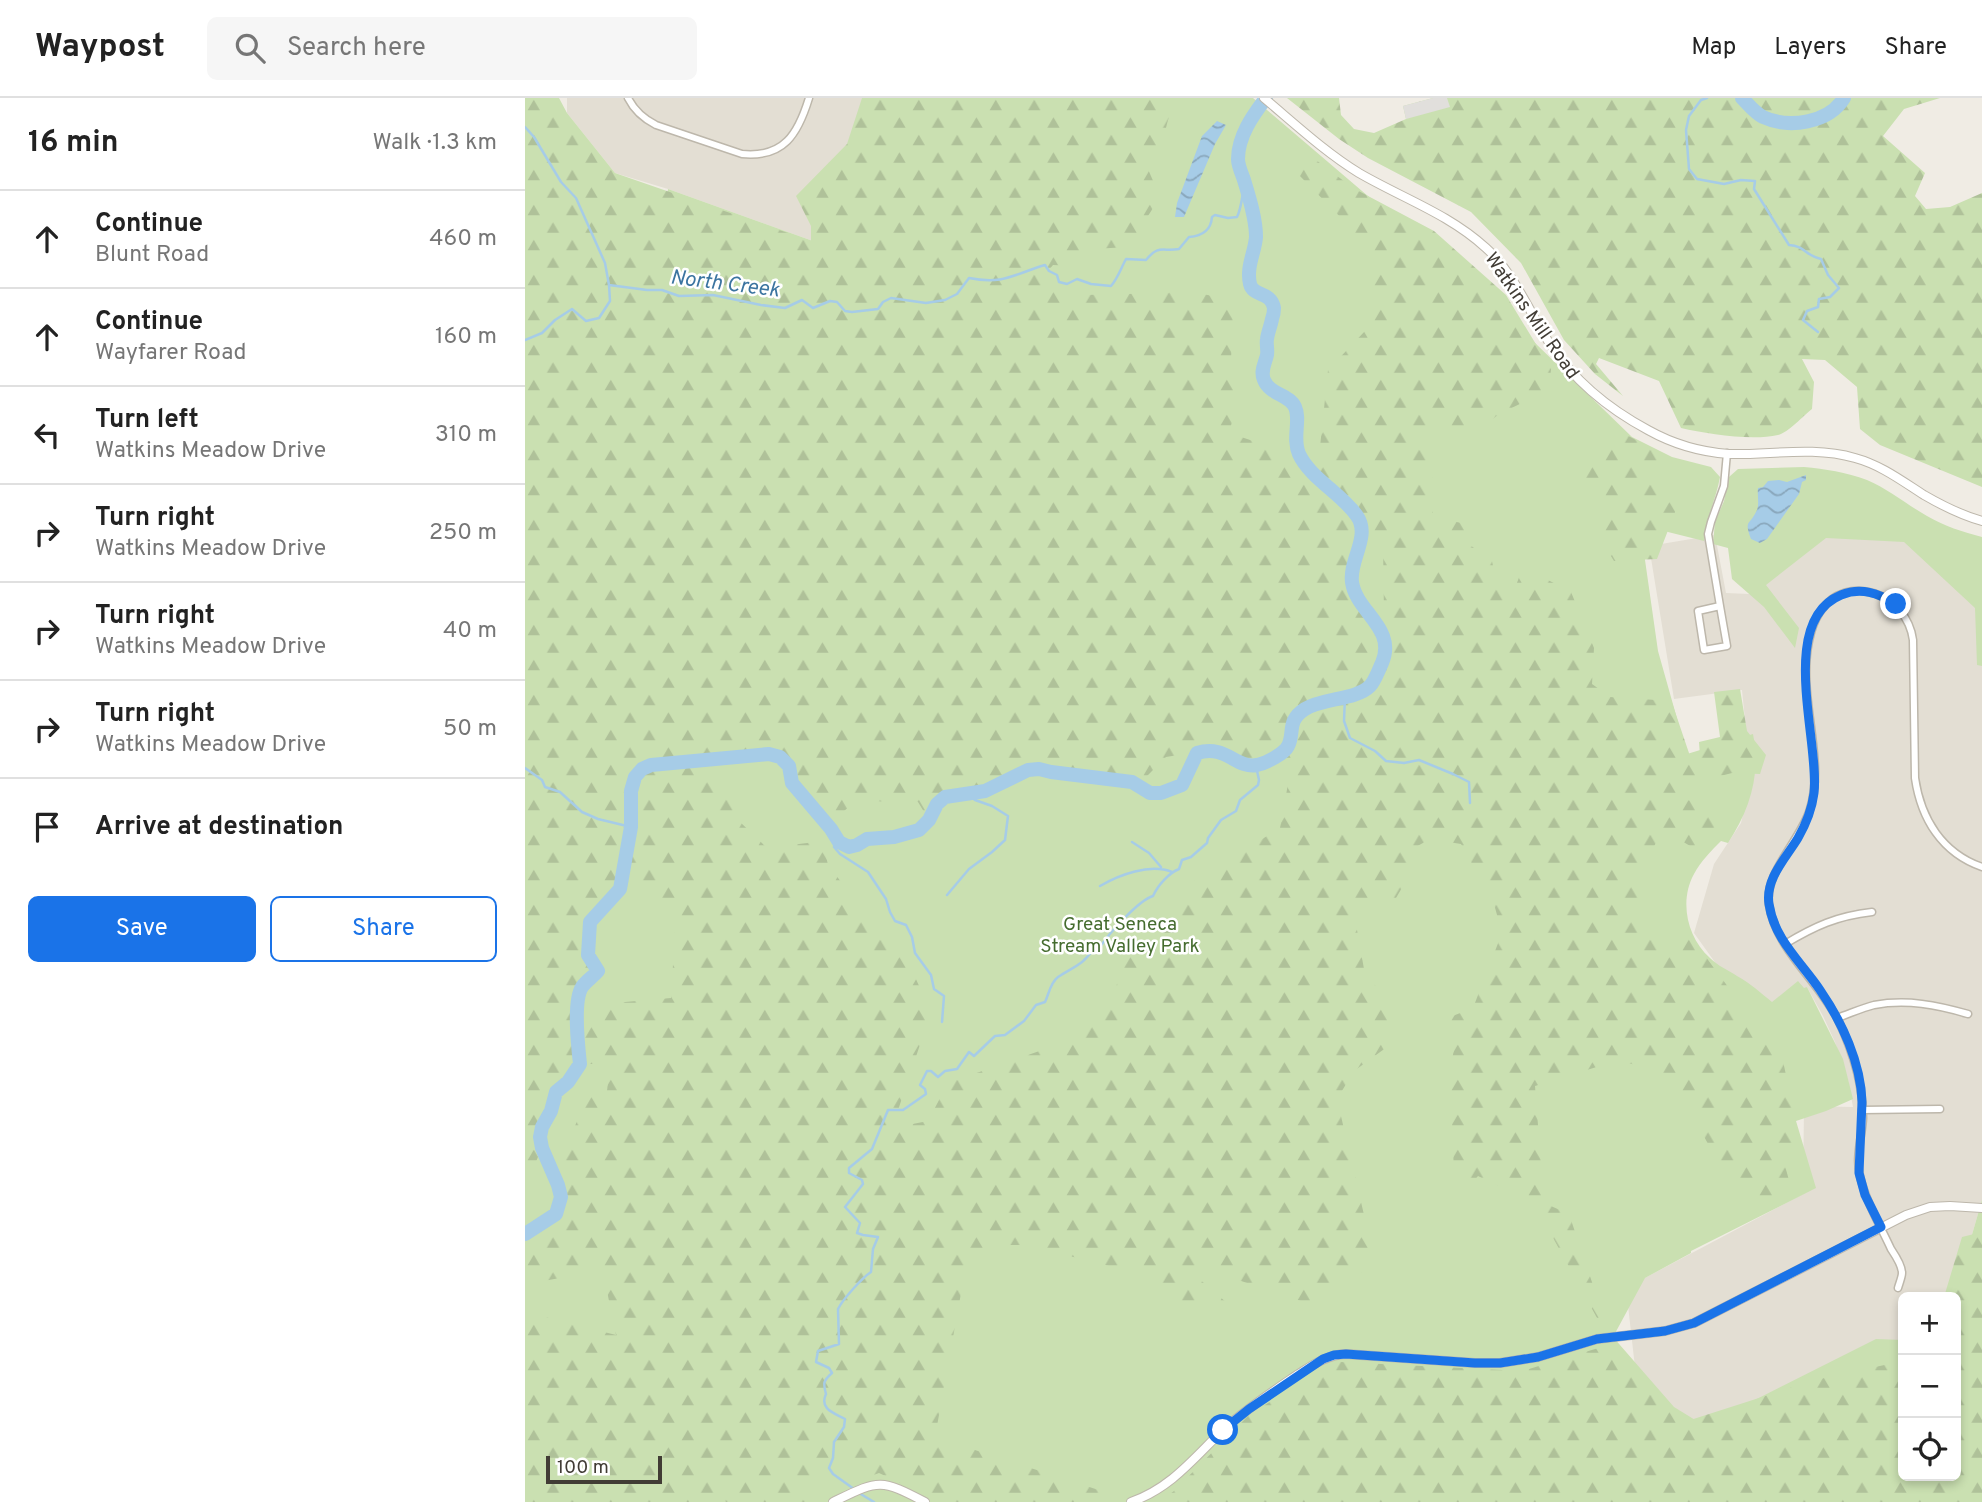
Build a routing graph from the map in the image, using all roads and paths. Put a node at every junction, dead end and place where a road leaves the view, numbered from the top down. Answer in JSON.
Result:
{"nodes":[{"id":1,"x":628,"y":98,"type":"edge"},
{"id":2,"x":809,"y":98,"type":"edge"},
{"id":3,"x":1264,"y":98,"type":"edge"},
{"id":4,"x":1727,"y":453,"type":"junction"},
{"id":5,"x":1982,"y":521,"type":"edge"},
{"id":6,"x":1720,"y":607,"type":"junction"},
{"id":7,"x":1982,"y":867,"type":"edge"},
{"id":8,"x":1872,"y":912,"type":"dead end"},
{"id":9,"x":1785,"y":944,"type":"junction"},
{"id":10,"x":1968,"y":1014,"type":"dead end"},
{"id":11,"x":1837,"y":1018,"type":"junction"},
{"id":12,"x":1940,"y":1109,"type":"dead end"},
{"id":13,"x":1862,"y":1110,"type":"junction"},
{"id":14,"x":1982,"y":1208,"type":"edge"},
{"id":15,"x":1881,"y":1227,"type":"junction"},
{"id":16,"x":1898,"y":1288,"type":"dead end"},
{"id":17,"x":833,"y":1502,"type":"edge"},
{"id":18,"x":925,"y":1502,"type":"edge"},
{"id":19,"x":1131,"y":1502,"type":"edge"}],
"edges":[{"from":1,"to":2,"type":"street"},
{"from":3,"to":4,"type":"street","name":"Watkins Mill Road"},
{"from":4,"to":5,"type":"street","name":"Watkins Mill Road"},
{"from":4,"to":6,"type":"street"},
{"from":6,"to":6,"type":"street"},
{"from":7,"to":9,"type":"street"},
{"from":8,"to":9,"type":"street"},
{"from":9,"to":11,"type":"street"},
{"from":10,"to":11,"type":"street"},
{"from":11,"to":13,"type":"street"},
{"from":12,"to":13,"type":"street"},
{"from":13,"to":15,"type":"street"},
{"from":14,"to":15,"type":"street"},
{"from":15,"to":16,"type":"street"},
{"from":15,"to":19,"type":"street"},
{"from":17,"to":18,"type":"street"}]}
